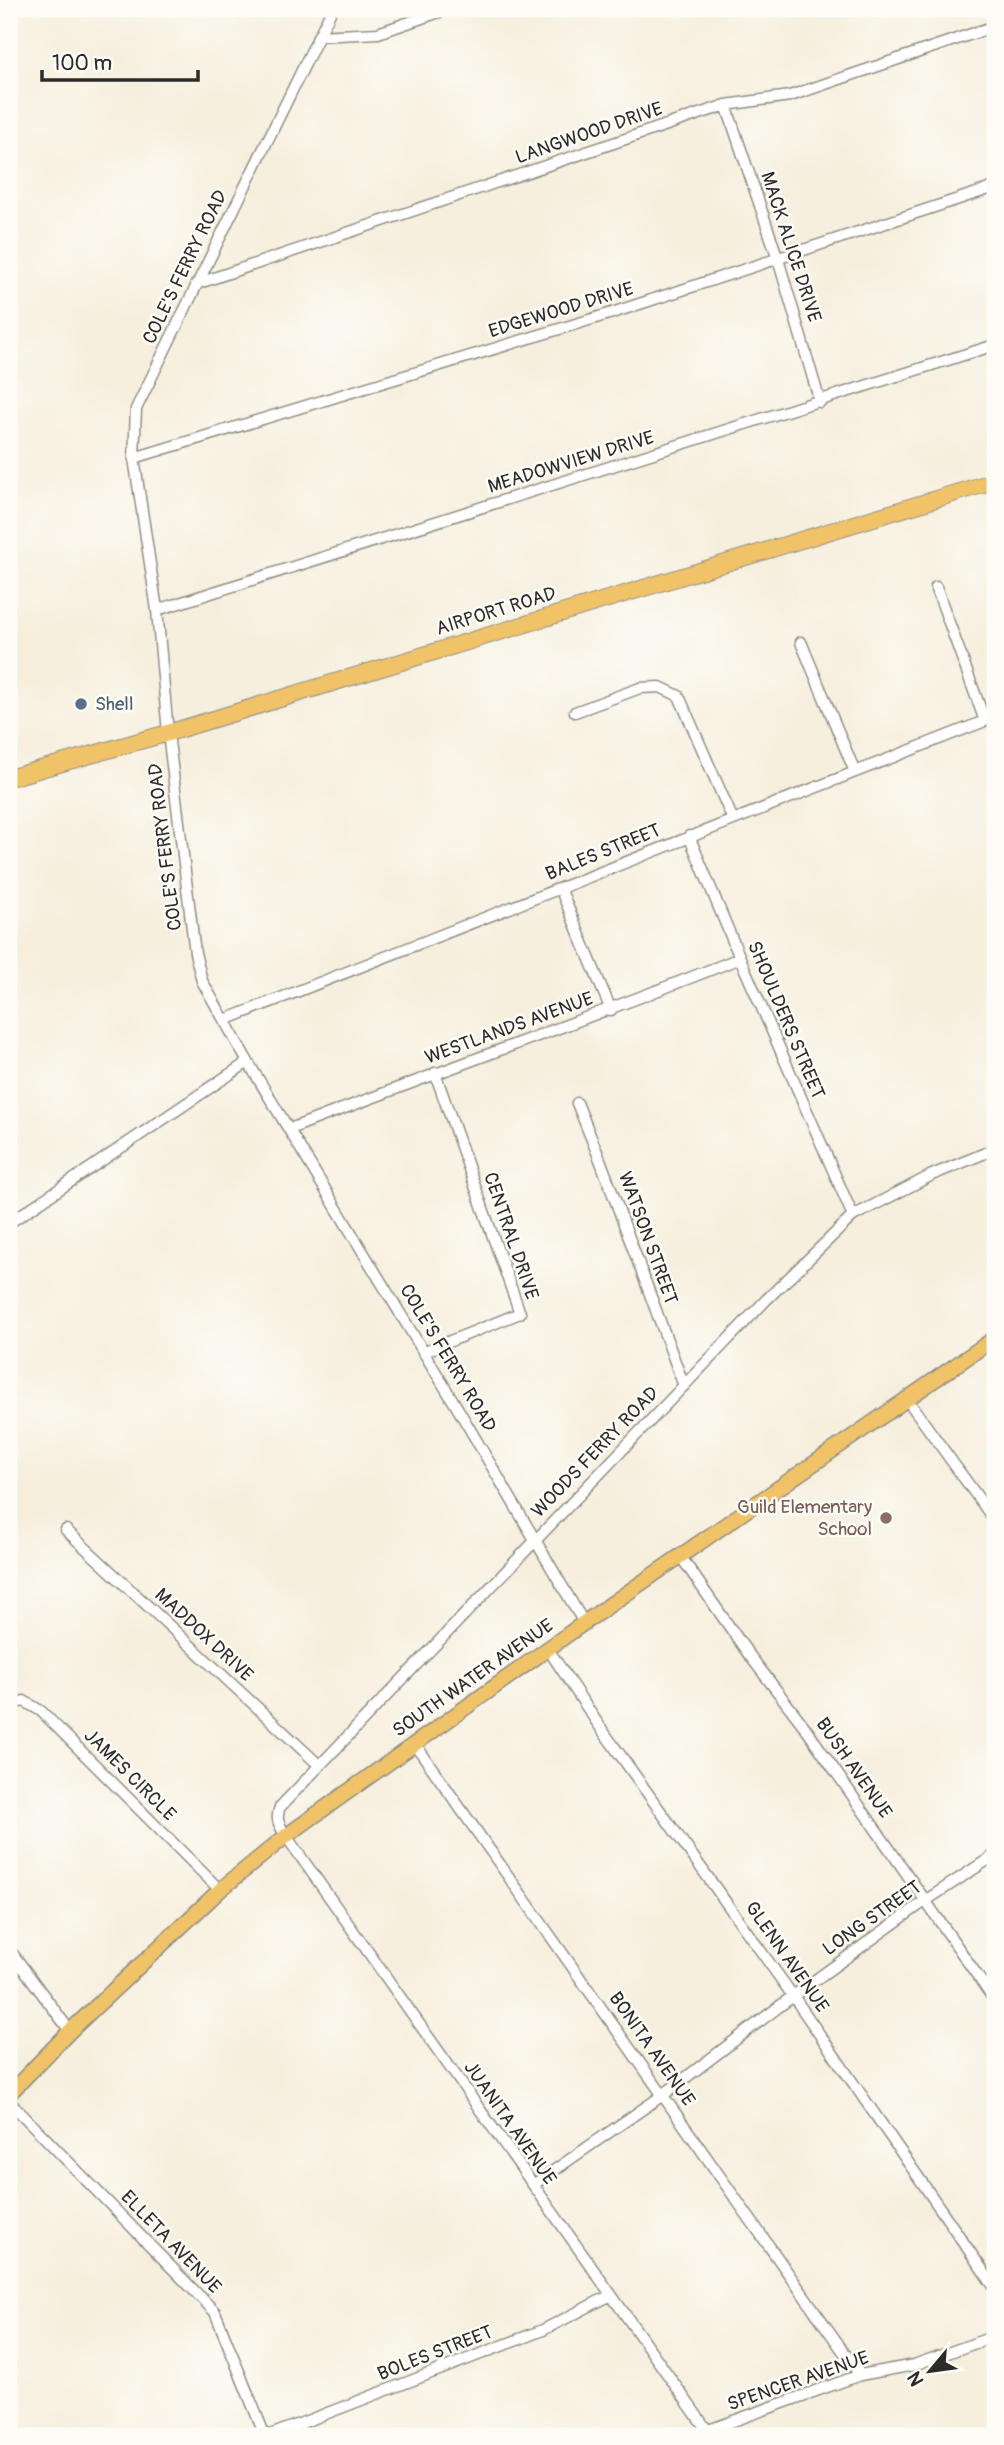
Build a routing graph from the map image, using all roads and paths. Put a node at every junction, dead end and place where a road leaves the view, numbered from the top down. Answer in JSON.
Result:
{"nodes":[{"id":1,"x":332,"y":9,"type":"edge"},
{"id":2,"x":448,"y":9,"type":"edge"},
{"id":3,"x":995,"y":26,"type":"edge"},
{"id":4,"x":318,"y":36,"type":"junction"},
{"id":5,"x":726,"y":104,"type":"junction"},
{"id":6,"x":995,"y":187,"type":"edge"},
{"id":7,"x":778,"y":259,"type":"junction"},
{"id":8,"x":196,"y":284,"type":"junction"},
{"id":9,"x":995,"y":345,"type":"edge"},
{"id":10,"x":820,"y":402,"type":"junction"},
{"id":11,"x":134,"y":458,"type":"junction"},
{"id":12,"x":995,"y":481,"type":"edge"},
{"id":13,"x":936,"y":587,"type":"dead end"},
{"id":14,"x":157,"y":610,"type":"junction"},
{"id":15,"x":801,"y":642,"type":"dead end"},
{"id":16,"x":575,"y":712,"type":"dead end"},
{"id":17,"x":990,"y":719,"type":"edge"},
{"id":18,"x":168,"y":733,"type":"junction"},
{"id":19,"x":855,"y":772,"type":"junction"},
{"id":20,"x":9,"y":778,"type":"edge"},
{"id":21,"x":733,"y":820,"type":"junction"},
{"id":22,"x":689,"y":836,"type":"junction"},
{"id":23,"x":560,"y":888,"type":"junction"},
{"id":24,"x":740,"y":958,"type":"junction"},
{"id":25,"x":611,"y":1010,"type":"junction"},
{"id":26,"x":225,"y":1020,"type":"junction"},
{"id":27,"x":248,"y":1062,"type":"junction"},
{"id":28,"x":435,"y":1073,"type":"junction"},
{"id":29,"x":577,"y":1103,"type":"dead end"},
{"id":30,"x":290,"y":1129,"type":"junction"},
{"id":31,"x":995,"y":1149,"type":"edge"},
{"id":32,"x":853,"y":1216,"type":"junction"},
{"id":33,"x":9,"y":1223,"type":"edge"},
{"id":34,"x":995,"y":1338,"type":"edge"},
{"id":35,"x":423,"y":1352,"type":"junction"},
{"id":36,"x":684,"y":1386,"type":"junction"},
{"id":37,"x":906,"y":1398,"type":"junction"},
{"id":38,"x":995,"y":1521,"type":"edge"},
{"id":39,"x":66,"y":1530,"type":"dead end"},
{"id":40,"x":536,"y":1538,"type":"junction"},
{"id":41,"x":681,"y":1557,"type":"junction"},
{"id":42,"x":584,"y":1623,"type":"junction"},
{"id":43,"x":548,"y":1648,"type":"junction"},
{"id":44,"x":9,"y":1705,"type":"edge"},
{"id":45,"x":415,"y":1744,"type":"junction"},
{"id":46,"x":319,"y":1765,"type":"junction"},
{"id":47,"x":286,"y":1836,"type":"junction"},
{"id":48,"x":995,"y":1855,"type":"edge"},
{"id":49,"x":220,"y":1890,"type":"junction"},
{"id":50,"x":925,"y":1900,"type":"junction"},
{"id":51,"x":9,"y":1949,"type":"edge"},
{"id":52,"x":793,"y":1996,"type":"junction"},
{"id":53,"x":995,"y":2001,"type":"edge"},
{"id":54,"x":70,"y":2031,"type":"junction"},
{"id":55,"x":9,"y":2094,"type":"edge"},
{"id":56,"x":663,"y":2095,"type":"junction"},
{"id":57,"x":9,"y":2101,"type":"edge"},
{"id":58,"x":533,"y":2185,"type":"junction"},
{"id":59,"x":995,"y":2288,"type":"edge"},
{"id":60,"x":611,"y":2295,"type":"junction"},
{"id":61,"x":995,"y":2336,"type":"edge"},
{"id":62,"x":860,"y":2375,"type":"junction"},
{"id":63,"x":707,"y":2430,"type":"junction"},
{"id":64,"x":266,"y":2436,"type":"edge"},
{"id":65,"x":692,"y":2436,"type":"edge"}],
"edges":[{"from":1,"to":4,"type":"street","name":"COLE'S FERRY ROAD"},
{"from":2,"to":4,"type":"street"},
{"from":3,"to":5,"type":"street","name":"LANGWOOD DRIVE"},
{"from":4,"to":8,"type":"street","name":"COLE'S FERRY ROAD"},
{"from":5,"to":7,"type":"street","name":"MACK ALICE DRIVE"},
{"from":5,"to":8,"type":"street","name":"LANGWOOD DRIVE"},
{"from":6,"to":7,"type":"street","name":"EDGEWOOD DRIVE"},
{"from":7,"to":10,"type":"street","name":"MACK ALICE DRIVE"},
{"from":7,"to":11,"type":"street","name":"EDGEWOOD DRIVE"},
{"from":8,"to":11,"type":"street","name":"COLE'S FERRY ROAD"},
{"from":9,"to":10,"type":"street","name":"MEADOWVIEW DRIVE"},
{"from":10,"to":14,"type":"street","name":"MEADOWVIEW DRIVE"},
{"from":11,"to":14,"type":"street","name":"COLE'S FERRY ROAD"},
{"from":12,"to":18,"type":"highway","name":"AIRPORT ROAD"},
{"from":13,"to":17,"type":"street"},
{"from":14,"to":18,"type":"street","name":"COLE'S FERRY ROAD"},
{"from":15,"to":19,"type":"street"},
{"from":16,"to":21,"type":"street"},
{"from":17,"to":19,"type":"street","name":"BALES STREET"},
{"from":18,"to":20,"type":"highway","name":"AIRPORT ROAD"},
{"from":18,"to":26,"type":"street","name":"COLE'S FERRY ROAD"},
{"from":19,"to":21,"type":"street","name":"BALES STREET"},
{"from":21,"to":22,"type":"street","name":"BALES STREET"},
{"from":22,"to":23,"type":"street","name":"BALES STREET"},
{"from":22,"to":24,"type":"street","name":"SHOULDERS STREET"},
{"from":23,"to":25,"type":"street"},
{"from":23,"to":26,"type":"street","name":"BALES STREET"},
{"from":24,"to":25,"type":"street","name":"WESTLANDS AVENUE"},
{"from":24,"to":32,"type":"street","name":"SHOULDERS STREET"},
{"from":25,"to":28,"type":"street","name":"WESTLANDS AVENUE"},
{"from":26,"to":27,"type":"street","name":"COLE'S FERRY ROAD"},
{"from":27,"to":30,"type":"street","name":"COLE'S FERRY ROAD"},
{"from":27,"to":33,"type":"street"},
{"from":28,"to":30,"type":"street","name":"WESTLANDS AVENUE"},
{"from":28,"to":35,"type":"street","name":"CENTRAL DRIVE"},
{"from":29,"to":36,"type":"street","name":"WATSON STREET"},
{"from":30,"to":35,"type":"street","name":"COLE'S FERRY ROAD"},
{"from":31,"to":32,"type":"street","name":"WOODS FERRY ROAD"},
{"from":32,"to":36,"type":"street","name":"WOODS FERRY ROAD"},
{"from":34,"to":37,"type":"main road","name":"SOUTH WATER AVENUE"},
{"from":35,"to":40,"type":"street","name":"COLE'S FERRY ROAD"},
{"from":36,"to":40,"type":"street","name":"WOODS FERRY ROAD"},
{"from":37,"to":38,"type":"street"},
{"from":37,"to":41,"type":"main road","name":"SOUTH WATER AVENUE"},
{"from":39,"to":46,"type":"street","name":"MADDOX DRIVE"},
{"from":40,"to":42,"type":"street","name":"COLE'S FERRY ROAD"},
{"from":40,"to":46,"type":"street","name":"WOODS FERRY ROAD"},
{"from":41,"to":42,"type":"main road","name":"SOUTH WATER AVENUE"},
{"from":41,"to":50,"type":"street","name":"BUSH AVENUE"},
{"from":42,"to":43,"type":"main road","name":"SOUTH WATER AVENUE"},
{"from":43,"to":45,"type":"main road","name":"SOUTH WATER AVENUE"},
{"from":43,"to":52,"type":"street","name":"GLENN AVENUE"},
{"from":44,"to":49,"type":"street","name":"JAMES CIRCLE"},
{"from":45,"to":47,"type":"main road","name":"SOUTH WATER AVENUE"},
{"from":45,"to":56,"type":"street","name":"BONITA AVENUE"},
{"from":46,"to":47,"type":"street","name":"WOODS FERRY ROAD"},
{"from":47,"to":49,"type":"main road","name":"SOUTH WATER AVENUE"},
{"from":47,"to":58,"type":"street","name":"JUANITA AVENUE"},
{"from":48,"to":50,"type":"street","name":"LONG STREET"},
{"from":49,"to":54,"type":"main road","name":"SOUTH WATER AVENUE"},
{"from":50,"to":52,"type":"street","name":"LONG STREET"},
{"from":50,"to":53,"type":"street","name":"BUSH AVENUE"},
{"from":51,"to":54,"type":"street"},
{"from":52,"to":56,"type":"street","name":"LONG STREET"},
{"from":52,"to":59,"type":"street","name":"GLENN AVENUE"},
{"from":54,"to":55,"type":"main road","name":"SOUTH WATER AVENUE"},
{"from":56,"to":58,"type":"street","name":"LONG STREET"},
{"from":56,"to":62,"type":"street","name":"BONITA AVENUE"},
{"from":57,"to":64,"type":"street","name":"ELLETA AVENUE"},
{"from":58,"to":60,"type":"street","name":"JUANITA AVENUE"},
{"from":60,"to":63,"type":"street","name":"JUANITA AVENUE"},
{"from":60,"to":64,"type":"street","name":"BOLES STREET"},
{"from":61,"to":62,"type":"street","name":"SPENCER AVENUE"},
{"from":62,"to":63,"type":"street","name":"SPENCER AVENUE"},
{"from":63,"to":65,"type":"street","name":"SPENCER AVENUE"}]}
